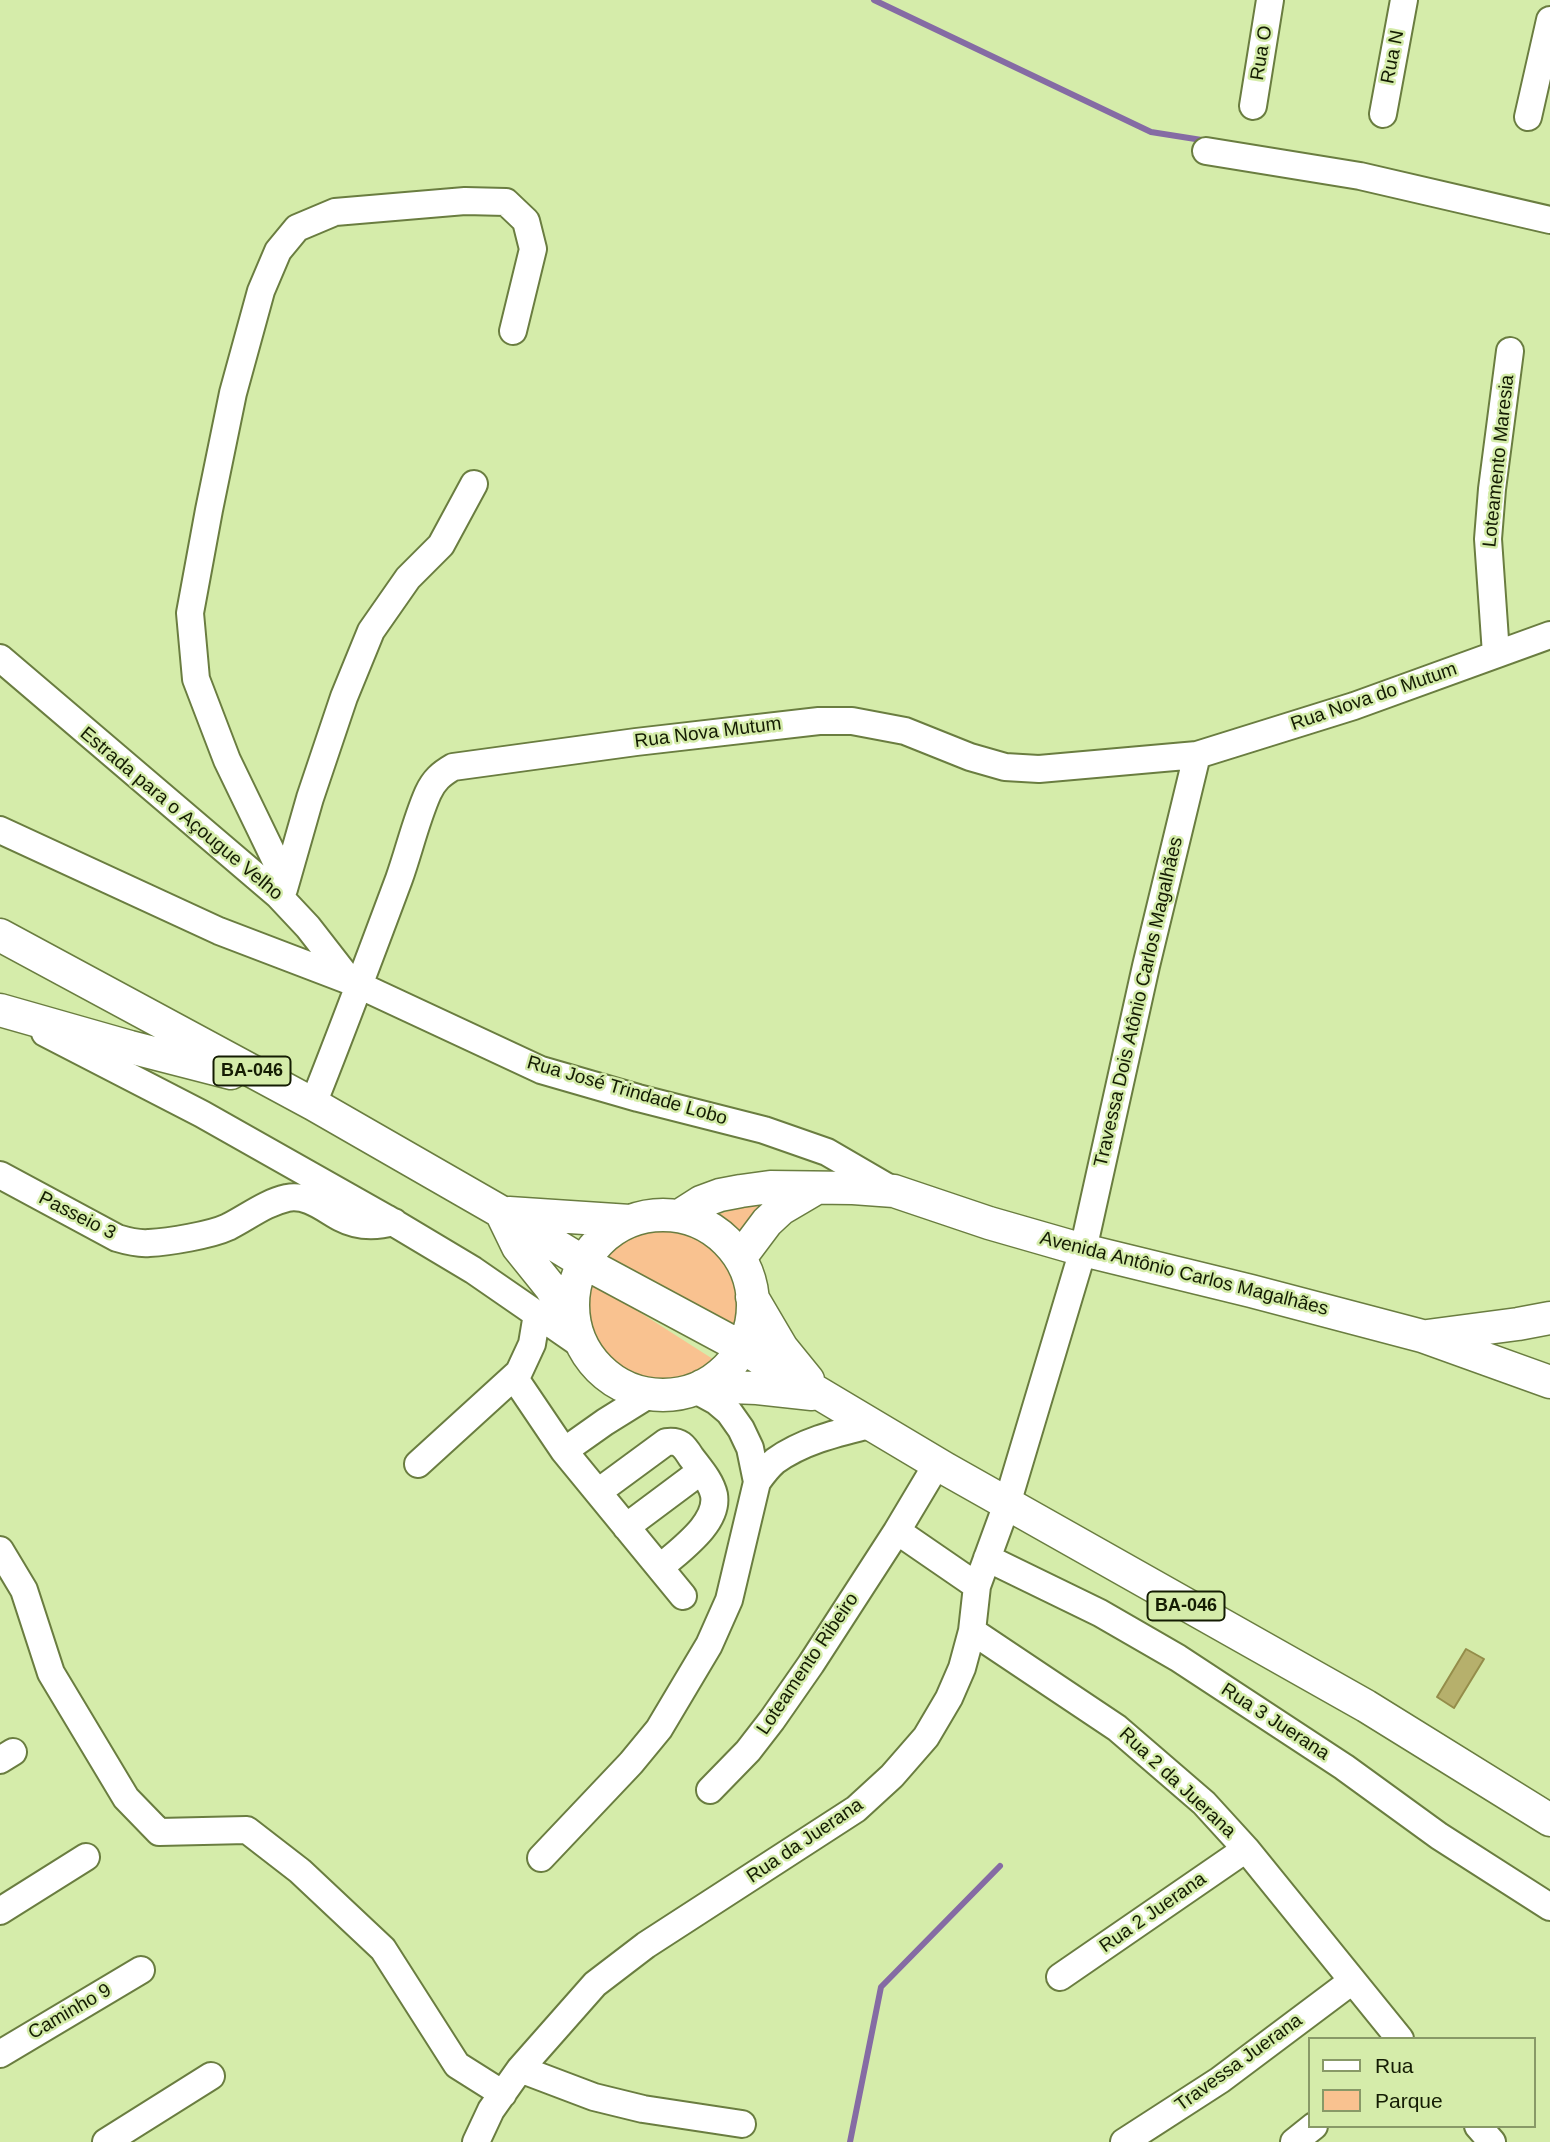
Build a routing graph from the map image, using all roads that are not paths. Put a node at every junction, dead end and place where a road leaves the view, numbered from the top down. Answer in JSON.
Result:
{"nodes":[{"id":1,"x":1270,"y":0,"type":"edge"},
{"id":2,"x":1404,"y":0,"type":"edge"},
{"id":3,"x":1550,"y":20,"type":"edge"},
{"id":4,"x":1253,"y":106,"type":"dead end"},
{"id":5,"x":1383,"y":114,"type":"dead end"},
{"id":6,"x":1528,"y":117,"type":"dead end"},
{"id":7,"x":1206,"y":151,"type":"dead end"},
{"id":8,"x":1550,"y":220,"type":"edge"},
{"id":9,"x":513,"y":331,"type":"dead end"},
{"id":10,"x":1510,"y":351,"type":"dead end"},
{"id":11,"x":474,"y":484,"type":"dead end"},
{"id":12,"x":1550,"y":635,"type":"edge"},
{"id":13,"x":1496,"y":654,"type":"junction"},
{"id":14,"x":0,"y":658,"type":"edge"},
{"id":15,"x":1197,"y":755,"type":"junction"},
{"id":16,"x":0,"y":830,"type":"edge"},
{"id":17,"x":283,"y":890,"type":"junction"},
{"id":18,"x":0,"y":935,"type":"edge"},
{"id":19,"x":355,"y":983,"type":"junction"},
{"id":20,"x":0,"y":1010,"type":"edge"},
{"id":21,"x":281,"y":1086,"type":"junction"},
{"id":22,"x":313,"y":1104,"type":"junction"},
{"id":23,"x":0,"y":1175,"type":"edge"},
{"id":24,"x":815,"y":1189,"type":"junction"},
{"id":25,"x":894,"y":1191,"type":"junction"},
{"id":26,"x":502,"y":1212,"type":"junction"},
{"id":27,"x":678,"y":1216,"type":"junction"},
{"id":28,"x":630,"y":1221,"type":"junction"},
{"id":29,"x":394,"y":1222,"type":"junction"},
{"id":30,"x":1083,"y":1250,"type":"junction"},
{"id":31,"x":740,"y":1258,"type":"junction"},
{"id":32,"x":583,"y":1262,"type":"junction"},
{"id":33,"x":752,"y":1297,"type":"junction"},
{"id":34,"x":537,"y":1314,"type":"junction"},
{"id":35,"x":1550,"y":1318,"type":"edge"},
{"id":36,"x":1422,"y":1336,"type":"junction"},
{"id":37,"x":579,"y":1337,"type":"junction"},
{"id":38,"x":743,"y":1348,"type":"junction"},
{"id":39,"x":514,"y":1377,"type":"junction"},
{"id":40,"x":1550,"y":1382,"type":"edge"},
{"id":41,"x":698,"y":1387,"type":"junction"},
{"id":42,"x":650,"y":1394,"type":"junction"},
{"id":43,"x":820,"y":1395,"type":"junction"},
{"id":44,"x":869,"y":1425,"type":"junction"},
{"id":45,"x":564,"y":1451,"type":"junction"},
{"id":46,"x":418,"y":1464,"type":"dead end"},
{"id":47,"x":937,"y":1464,"type":"junction"},
{"id":48,"x":701,"y":1471,"type":"junction"},
{"id":49,"x":757,"y":1482,"type":"junction"},
{"id":50,"x":598,"y":1492,"type":"junction"},
{"id":51,"x":1007,"y":1504,"type":"junction"},
{"id":52,"x":626,"y":1527,"type":"junction"},
{"id":53,"x":897,"y":1531,"type":"junction"},
{"id":54,"x":0,"y":1550,"type":"edge"},
{"id":55,"x":987,"y":1558,"type":"junction"},
{"id":56,"x":660,"y":1568,"type":"junction"},
{"id":57,"x":977,"y":1586,"type":"junction"},
{"id":58,"x":683,"y":1596,"type":"dead end"},
{"id":59,"x":972,"y":1631,"type":"junction"},
{"id":60,"x":710,"y":1790,"type":"dead end"},
{"id":61,"x":1550,"y":1820,"type":"edge"},
{"id":62,"x":1246,"y":1849,"type":"junction"},
{"id":63,"x":86,"y":1857,"type":"dead end"},
{"id":64,"x":541,"y":1858,"type":"dead end"},
{"id":65,"x":1550,"y":1907,"type":"edge"},
{"id":66,"x":0,"y":1911,"type":"edge"},
{"id":67,"x":141,"y":1970,"type":"dead end"},
{"id":68,"x":1060,"y":1977,"type":"dead end"},
{"id":69,"x":1352,"y":1981,"type":"junction"},
{"id":70,"x":1398,"y":2037,"type":"edge"},
{"id":71,"x":0,"y":2054,"type":"edge"},
{"id":72,"x":520,"y":2069,"type":"junction"},
{"id":73,"x":211,"y":2076,"type":"dead end"},
{"id":74,"x":503,"y":2094,"type":"junction"},
{"id":75,"x":742,"y":2124,"type":"dead end"},
{"id":76,"x":1312,"y":2128,"type":"edge"},
{"id":77,"x":1480,"y":2128,"type":"edge"},
{"id":78,"x":106,"y":2142,"type":"edge"},
{"id":79,"x":476,"y":2142,"type":"edge"},
{"id":80,"x":1124,"y":2142,"type":"edge"},
{"id":81,"x":1294,"y":2142,"type":"edge"},
{"id":82,"x":1492,"y":2142,"type":"edge"}],
"edges":[{"from":1,"to":4,"type":"street","name":"Rua O"},
{"from":2,"to":5,"type":"street","name":"Rua N"},
{"from":3,"to":6,"type":"street"},
{"from":7,"to":8,"type":"street"},
{"from":9,"to":17,"type":"street"},
{"from":10,"to":13,"type":"street","name":"Loteamento Maresia"},
{"from":11,"to":17,"type":"street"},
{"from":12,"to":13,"type":"street","name":"Rua Nova do Mutum"},
{"from":13,"to":15,"type":"street","name":"Rua Nova do Mutum"},
{"from":14,"to":17,"type":"street","name":"Estrada para o Açougue Velho"},
{"from":15,"to":19,"type":"street","name":"Rua Nova Mutum"},
{"from":15,"to":30,"type":"street","name":"Travessa Dois Atônio Carlos Magalhães"},
{"from":16,"to":19,"type":"street","name":"Rua José Trindade Lobo"},
{"from":17,"to":19,"type":"street","name":"Estrada para o Açougue Velho"},
{"from":18,"to":21,"type":"main road","name":"BA-046","number":"BA-046"},
{"from":19,"to":22,"type":"street","name":"Rua Nova Mutum"},
{"from":19,"to":25,"type":"street","name":"Rua José Trindade Lobo"},
{"from":20,"to":21,"type":"main road"},
{"from":20,"to":29,"type":"street"},
{"from":21,"to":22,"type":"main road","name":"BA-046","number":"BA-046"},
{"from":22,"to":26,"type":"main road","name":"BA-046","number":"BA-046"},
{"from":23,"to":29,"type":"street","name":"Passeio 3"},
{"from":24,"to":25,"type":"main road","name":"Avenida Antônio Carlos Magalhães"},
{"from":24,"to":27,"type":"main road","name":"Avenida Antônio Carlos Magalhães"},
{"from":24,"to":31,"type":"main road","name":"Avenida Antônio Carlos Magalhães"},
{"from":25,"to":30,"type":"main road","name":"Avenida Antônio Carlos Magalhães"},
{"from":26,"to":28,"type":"main road"},
{"from":26,"to":32,"type":"main road","name":"BA-046","number":"BA-046"},
{"from":26,"to":37,"type":"main road"},
{"from":27,"to":28,"type":"main road"},
{"from":27,"to":31,"type":"main road"},
{"from":28,"to":32,"type":"main road"},
{"from":29,"to":34,"type":"street"},
{"from":30,"to":36,"type":"main road","name":"Avenida Antônio Carlos Magalhães"},
{"from":30,"to":51,"type":"street","name":"Travessa Dois Atônio Carlos Magalhães"},
{"from":31,"to":33,"type":"main road"},
{"from":32,"to":37,"type":"main road"},
{"from":32,"to":38,"type":"main road","name":"BA-046","number":"BA-046"},
{"from":33,"to":38,"type":"main road"},
{"from":33,"to":43,"type":"main road"},
{"from":34,"to":37,"type":"street"},
{"from":34,"to":39,"type":"street"},
{"from":35,"to":36,"type":"main road"},
{"from":36,"to":40,"type":"main road","name":"Avenida Antônio Carlos Magalhães"},
{"from":37,"to":42,"type":"main road"},
{"from":38,"to":41,"type":"main road"},
{"from":38,"to":43,"type":"main road","name":"BA-046","number":"BA-046"},
{"from":39,"to":45,"type":"street"},
{"from":39,"to":46,"type":"street"},
{"from":41,"to":42,"type":"main road"},
{"from":41,"to":43,"type":"main road"},
{"from":41,"to":49,"type":"street"},
{"from":42,"to":45,"type":"street"},
{"from":43,"to":44,"type":"main road","name":"BA-046","number":"BA-046"},
{"from":44,"to":47,"type":"main road","name":"BA-046","number":"BA-046"},
{"from":44,"to":49,"type":"street"},
{"from":45,"to":50,"type":"street"},
{"from":47,"to":51,"type":"main road","name":"BA-046","number":"BA-046"},
{"from":47,"to":53,"type":"street"},
{"from":48,"to":50,"type":"street"},
{"from":48,"to":52,"type":"street"},
{"from":48,"to":56,"type":"street"},
{"from":49,"to":64,"type":"street"},
{"from":50,"to":52,"type":"street"},
{"from":51,"to":55,"type":"street","name":"Rua da Juerana"},
{"from":51,"to":61,"type":"main road","name":"BA-046","number":"BA-046"},
{"from":52,"to":56,"type":"street"},
{"from":53,"to":57,"type":"street"},
{"from":53,"to":60,"type":"street","name":"Loteamento Ribeiro"},
{"from":54,"to":74,"type":"street"},
{"from":55,"to":57,"type":"street","name":"Rua da Juerana"},
{"from":55,"to":65,"type":"street","name":"Rua 3 Juerana"},
{"from":56,"to":58,"type":"street"},
{"from":57,"to":59,"type":"street","name":"Rua da Juerana"},
{"from":59,"to":62,"type":"street","name":"Rua 2 da Juerana"},
{"from":59,"to":72,"type":"street","name":"Rua da Juerana"},
{"from":62,"to":68,"type":"street","name":"Rua 2 Juerana"},
{"from":62,"to":69,"type":"street","name":"Rua 2 da Juerana"},
{"from":63,"to":66,"type":"street"},
{"from":67,"to":71,"type":"street","name":"Caminho 9"},
{"from":69,"to":70,"type":"street","name":"Rua 2 da Juerana"},
{"from":69,"to":80,"type":"street","name":"Travessa Juerana"},
{"from":72,"to":74,"type":"street","name":"Rua da Juerana"},
{"from":72,"to":75,"type":"street"},
{"from":73,"to":78,"type":"street"},
{"from":74,"to":79,"type":"street","name":"Rua da Juerana"},
{"from":76,"to":81,"type":"street"},
{"from":77,"to":82,"type":"street"}]}
